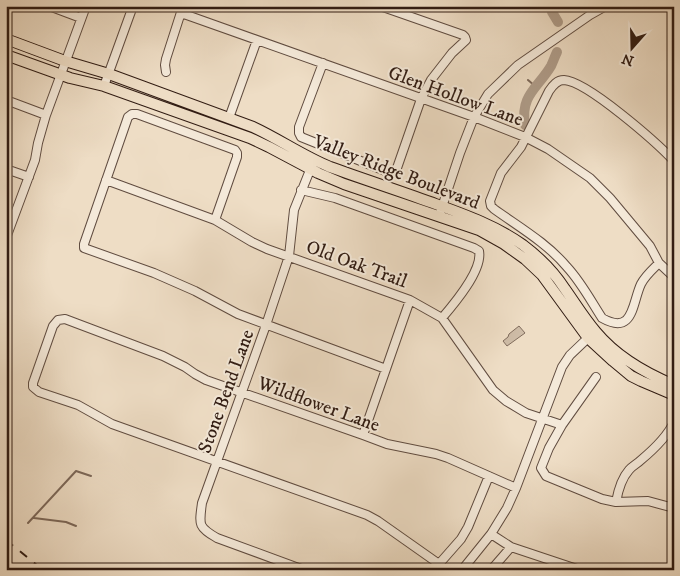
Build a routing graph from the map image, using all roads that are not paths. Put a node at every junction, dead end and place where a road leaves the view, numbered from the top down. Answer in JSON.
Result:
{"nodes":[{"id":1,"x":49,"y":6,"type":"edge"},
{"id":2,"x":86,"y":6,"type":"edge"},
{"id":3,"x":133,"y":6,"type":"edge"},
{"id":4,"x":380,"y":6,"type":"edge"},
{"id":5,"x":606,"y":6,"type":"edge"},
{"id":6,"x":182,"y":10,"type":"edge"},
{"id":7,"x":81,"y":18,"type":"junction"},
{"id":8,"x":6,"y":39,"type":"edge"},
{"id":9,"x":257,"y":40,"type":"junction"},
{"id":10,"x":6,"y":55,"type":"edge"},
{"id":11,"x":65,"y":61,"type":"junction"},
{"id":12,"x":323,"y":63,"type":"junction"},
{"id":13,"x":166,"y":72,"type":"dead end"},
{"id":14,"x":109,"y":74,"type":"junction"},
{"id":15,"x":61,"y":75,"type":"junction"},
{"id":16,"x":104,"y":86,"type":"junction"},
{"id":17,"x":421,"y":99,"type":"junction"},
{"id":18,"x":6,"y":100,"type":"edge"},
{"id":19,"x":46,"y":115,"type":"junction"},
{"id":20,"x":474,"y":117,"type":"junction"},
{"id":21,"x":229,"y":118,"type":"junction"},
{"id":22,"x":525,"y":137,"type":"junction"},
{"id":23,"x":674,"y":161,"type":"edge"},
{"id":24,"x":312,"y":165,"type":"junction"},
{"id":25,"x":6,"y":169,"type":"edge"},
{"id":26,"x":28,"y":177,"type":"junction"},
{"id":27,"x":106,"y":180,"type":"junction"},
{"id":28,"x":301,"y":190,"type":"junction"},
{"id":29,"x":441,"y":211,"type":"junction"},
{"id":30,"x":215,"y":220,"type":"junction"},
{"id":31,"x":6,"y":238,"type":"edge"},
{"id":32,"x":289,"y":256,"type":"junction"},
{"id":33,"x":659,"y":263,"type":"junction"},
{"id":34,"x":674,"y":278,"type":"edge"},
{"id":35,"x":410,"y":300,"type":"junction"},
{"id":36,"x":442,"y":318,"type":"junction"},
{"id":37,"x":266,"y":325,"type":"junction"},
{"id":38,"x":592,"y":335,"type":"junction"},
{"id":39,"x":386,"y":369,"type":"junction"},
{"id":40,"x":596,"y":377,"type":"dead end"},
{"id":41,"x":674,"y":384,"type":"edge"},
{"id":42,"x":241,"y":393,"type":"junction"},
{"id":43,"x":674,"y":395,"type":"edge"},
{"id":44,"x":542,"y":419,"type":"junction"},
{"id":45,"x":674,"y":422,"type":"edge"},
{"id":46,"x":562,"y":425,"type":"junction"},
{"id":47,"x":363,"y":435,"type":"junction"},
{"id":48,"x":217,"y":460,"type":"junction"},
{"id":49,"x":489,"y":476,"type":"junction"},
{"id":50,"x":516,"y":488,"type":"junction"},
{"id":51,"x":616,"y":502,"type":"junction"},
{"id":52,"x":674,"y":508,"type":"edge"},
{"id":53,"x":491,"y":534,"type":"junction"},
{"id":54,"x":511,"y":546,"type":"junction"},
{"id":55,"x":304,"y":570,"type":"edge"},
{"id":56,"x":462,"y":570,"type":"edge"},
{"id":57,"x":491,"y":570,"type":"edge"},
{"id":58,"x":580,"y":570,"type":"edge"}],
"edges":[{"from":1,"to":7,"type":"street"},
{"from":2,"to":7,"type":"street"},
{"from":3,"to":14,"type":"street"},
{"from":4,"to":17,"type":"street"},
{"from":5,"to":20,"type":"street"},
{"from":6,"to":9,"type":"street","name":"Glen Hollow Lane"},
{"from":6,"to":13,"type":"street"},
{"from":7,"to":11,"type":"street"},
{"from":8,"to":11,"type":"main road","name":"Valley Ridge Boulevard"},
{"from":9,"to":12,"type":"street","name":"Glen Hollow Lane"},
{"from":9,"to":21,"type":"street"},
{"from":10,"to":15,"type":"main road","name":"Valley Ridge Boulevard"},
{"from":11,"to":14,"type":"main road","name":"Valley Ridge Boulevard"},
{"from":11,"to":15,"type":"street"},
{"from":12,"to":17,"type":"street","name":"Glen Hollow Lane"},
{"from":12,"to":17,"type":"street"},
{"from":14,"to":16,"type":"street"},
{"from":14,"to":21,"type":"main road","name":"Valley Ridge Boulevard"},
{"from":15,"to":16,"type":"main road","name":"Valley Ridge Boulevard"},
{"from":15,"to":19,"type":"street"},
{"from":16,"to":24,"type":"main road","name":"Valley Ridge Boulevard"},
{"from":17,"to":20,"type":"street","name":"Glen Hollow Lane"},
{"from":18,"to":19,"type":"street"},
{"from":19,"to":26,"type":"street"},
{"from":20,"to":22,"type":"street","name":"Glen Hollow Lane"},
{"from":20,"to":29,"type":"street"},
{"from":21,"to":24,"type":"main road","name":"Valley Ridge Boulevard"},
{"from":22,"to":23,"type":"street"},
{"from":22,"to":33,"type":"street","name":"Glen Hollow Lane"},
{"from":22,"to":33,"type":"street"},
{"from":24,"to":28,"type":"street","name":"Stone Bend Lane"},
{"from":24,"to":29,"type":"main road","name":"Valley Ridge Boulevard"},
{"from":25,"to":26,"type":"street"},
{"from":26,"to":31,"type":"street"},
{"from":27,"to":30,"type":"street","name":"Old Oak Trail"},
{"from":27,"to":30,"type":"street"},
{"from":27,"to":37,"type":"street"},
{"from":28,"to":32,"type":"street","name":"Stone Bend Lane"},
{"from":28,"to":36,"type":"street"},
{"from":29,"to":38,"type":"main road","name":"Valley Ridge Boulevard"},
{"from":30,"to":32,"type":"street","name":"Old Oak Trail"},
{"from":32,"to":35,"type":"street","name":"Old Oak Trail"},
{"from":32,"to":37,"type":"street","name":"Stone Bend Lane"},
{"from":33,"to":34,"type":"street","name":"Glen Hollow Lane"},
{"from":35,"to":36,"type":"street","name":"Old Oak Trail"},
{"from":35,"to":39,"type":"street"},
{"from":36,"to":44,"type":"street","name":"Old Oak Trail"},
{"from":37,"to":39,"type":"street"},
{"from":37,"to":42,"type":"street","name":"Stone Bend Lane"},
{"from":38,"to":41,"type":"main road","name":"Valley Ridge Boulevard"},
{"from":38,"to":43,"type":"main road","name":"Valley Ridge Boulevard"},
{"from":38,"to":44,"type":"street"},
{"from":39,"to":47,"type":"street"},
{"from":40,"to":46,"type":"street"},
{"from":42,"to":47,"type":"street","name":"Wildflower Lane"},
{"from":42,"to":48,"type":"street","name":"Stone Bend Lane"},
{"from":42,"to":48,"type":"street","name":"Wildflower Lane"},
{"from":44,"to":46,"type":"street","name":"Old Oak Trail"},
{"from":44,"to":50,"type":"street"},
{"from":45,"to":51,"type":"street"},
{"from":46,"to":51,"type":"street"},
{"from":47,"to":49,"type":"street","name":"Wildflower Lane"},
{"from":48,"to":49,"type":"street"},
{"from":48,"to":55,"type":"street","name":"Stone Bend Lane"},
{"from":49,"to":50,"type":"street","name":"Wildflower Lane"},
{"from":50,"to":53,"type":"street"},
{"from":51,"to":52,"type":"street"},
{"from":53,"to":54,"type":"street"},
{"from":53,"to":56,"type":"street"},
{"from":54,"to":57,"type":"street"},
{"from":54,"to":58,"type":"street"}]}
